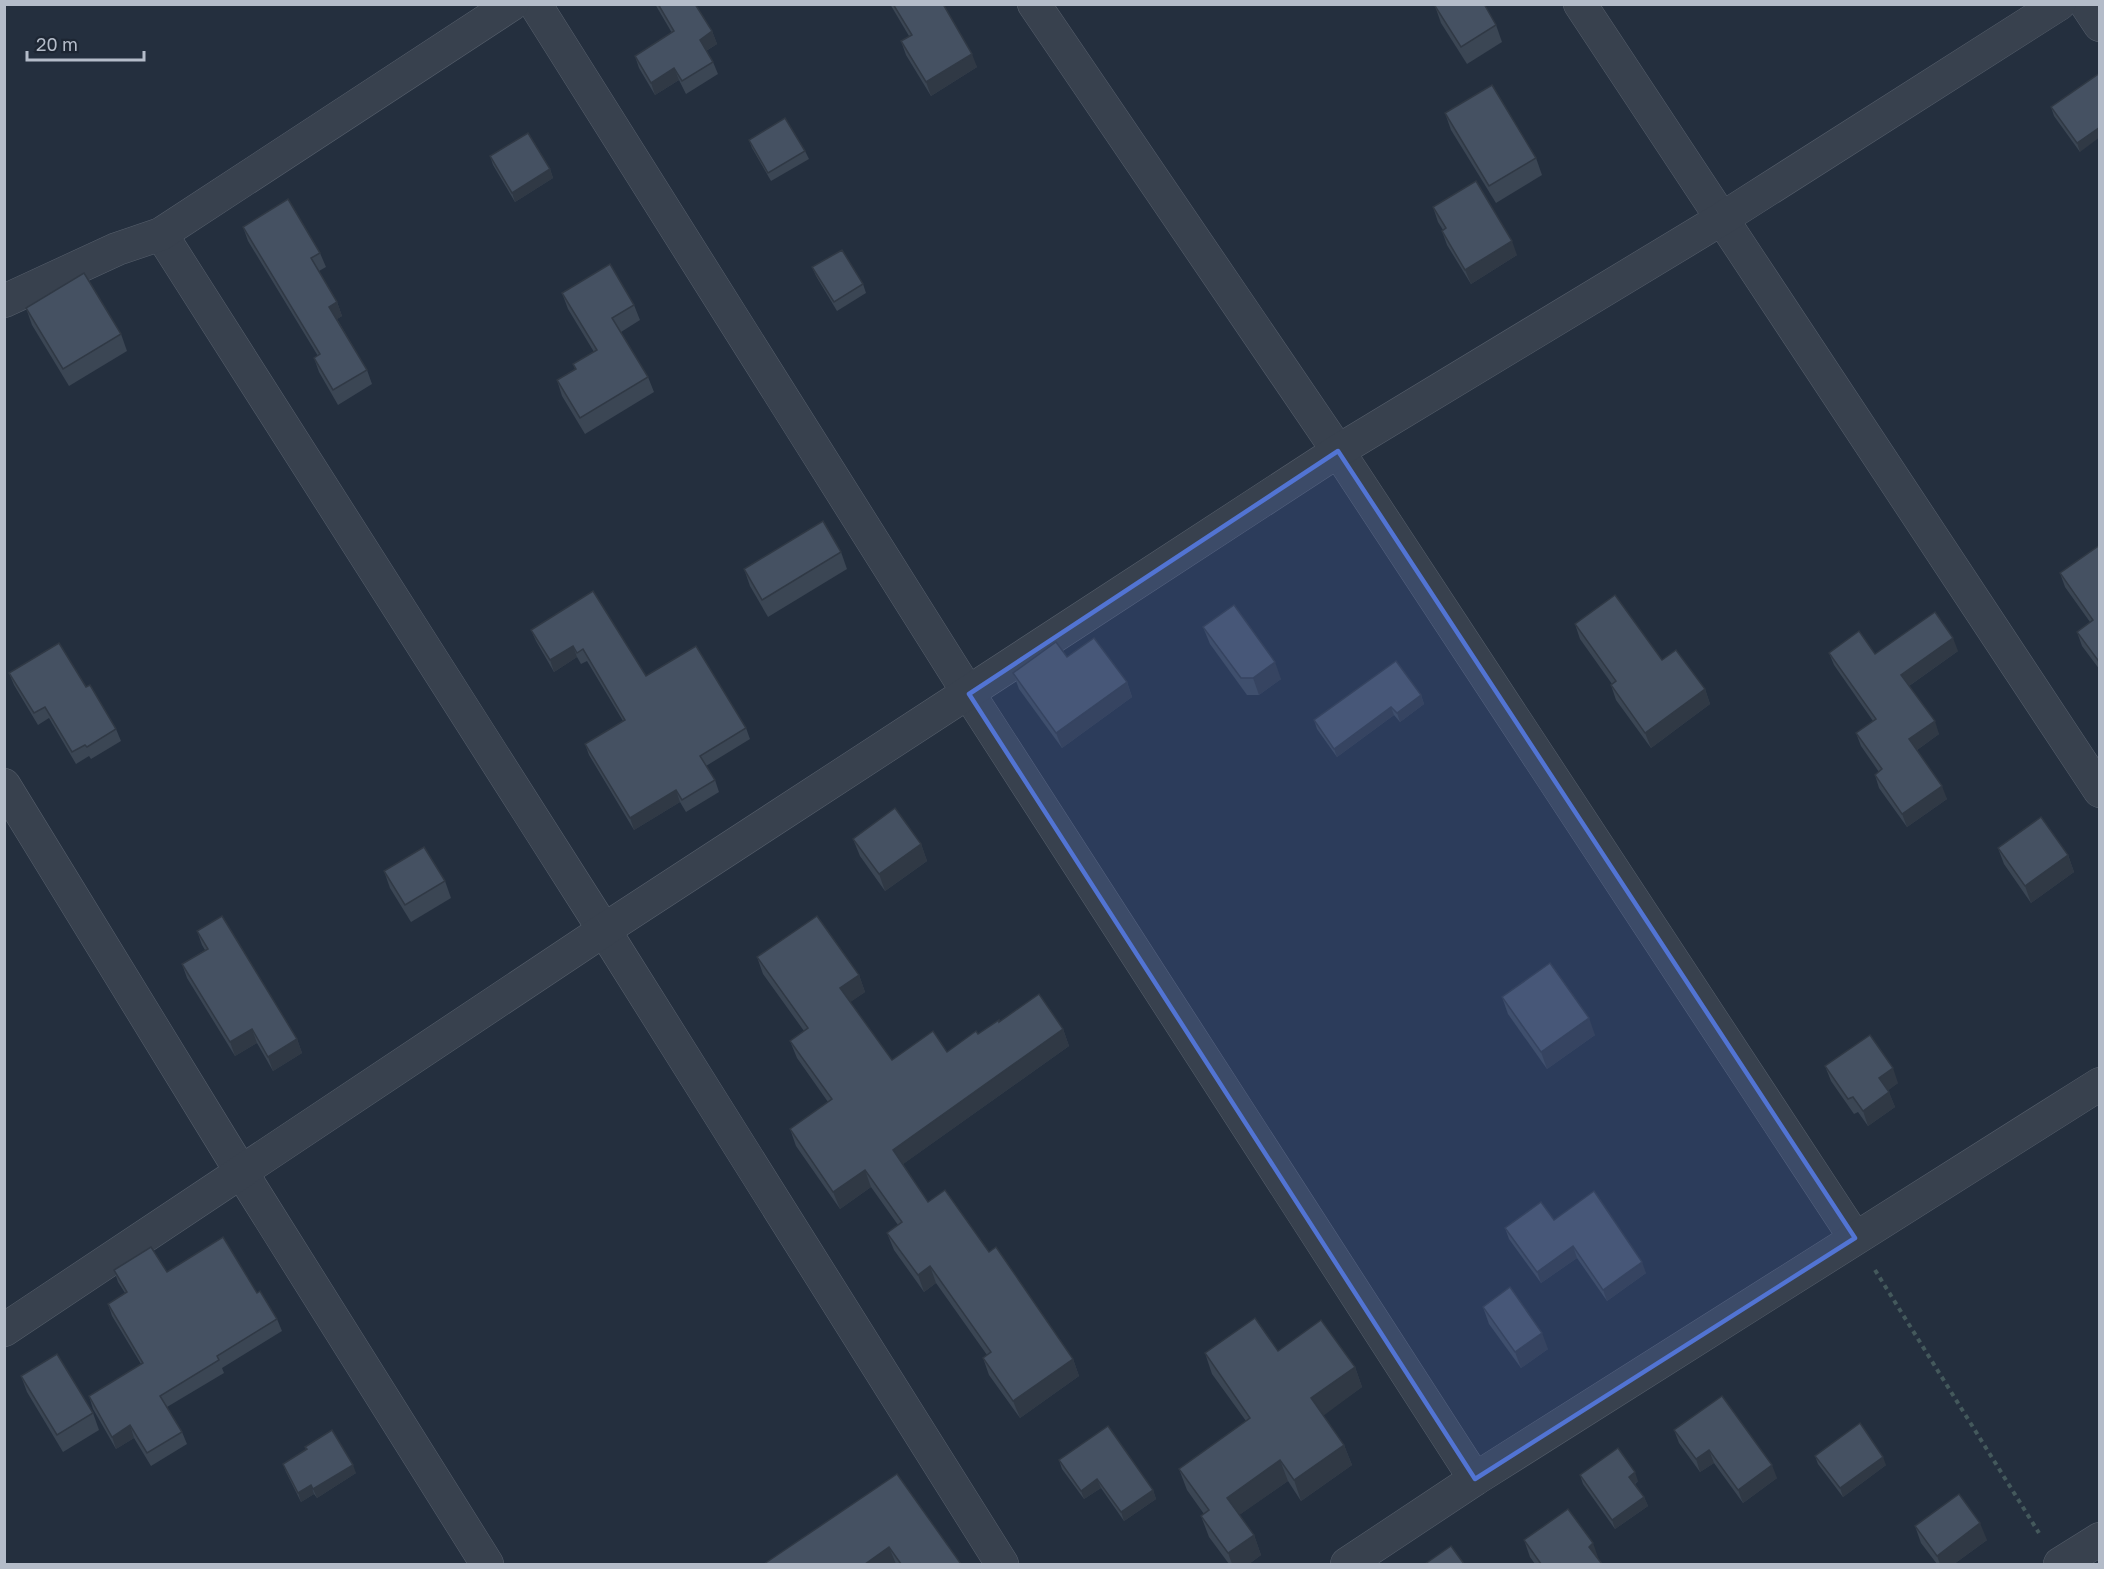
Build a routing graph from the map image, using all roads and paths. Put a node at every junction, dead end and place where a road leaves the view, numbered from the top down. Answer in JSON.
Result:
{"nodes":[{"id":1,"x":512,"y":4,"type":"edge"},
{"id":2,"x":535,"y":4,"type":"edge"},
{"id":3,"x":1034,"y":4,"type":"edge"},
{"id":4,"x":1580,"y":4,"type":"edge"},
{"id":5,"x":2059,"y":4,"type":"edge"},
{"id":6,"x":2086,"y":4,"type":"edge"},
{"id":7,"x":2100,"y":25,"type":"edge"},
{"id":8,"x":1723,"y":218,"type":"junction"},
{"id":9,"x":161,"y":234,"type":"junction"},
{"id":10,"x":4,"y":302,"type":"edge"},
{"id":11,"x":1338,"y":451,"type":"junction"},
{"id":12,"x":969,"y":694,"type":"junction"},
{"id":13,"x":4,"y":785,"type":"edge"},
{"id":14,"x":2100,"y":791,"type":"edge"},
{"id":15,"x":604,"y":930,"type":"junction"},
{"id":16,"x":2100,"y":1084,"type":"edge"},
{"id":17,"x":240,"y":1170,"type":"junction"},
{"id":18,"x":1855,"y":1238,"type":"junction"},
{"id":19,"x":4,"y":1330,"type":"edge"},
{"id":20,"x":1475,"y":1479,"type":"junction"},
{"id":21,"x":2040,"y":1535,"type":"dead end"},
{"id":22,"x":2100,"y":1539,"type":"edge"},
{"id":23,"x":488,"y":1564,"type":"edge"},
{"id":24,"x":1002,"y":1564,"type":"edge"},
{"id":25,"x":1347,"y":1564,"type":"edge"},
{"id":26,"x":2060,"y":1564,"type":"edge"}],
"edges":[{"from":1,"to":9,"type":"street"},
{"from":2,"to":12,"type":"street"},
{"from":3,"to":11,"type":"street"},
{"from":4,"to":8,"type":"street"},
{"from":5,"to":8,"type":"street"},
{"from":6,"to":7,"type":"street"},
{"from":8,"to":11,"type":"street"},
{"from":8,"to":14,"type":"street"},
{"from":9,"to":10,"type":"street"},
{"from":9,"to":15,"type":"street"},
{"from":11,"to":12,"type":"street"},
{"from":11,"to":18,"type":"street"},
{"from":12,"to":15,"type":"street"},
{"from":12,"to":20,"type":"street"},
{"from":13,"to":17,"type":"street"},
{"from":15,"to":17,"type":"street"},
{"from":15,"to":24,"type":"street"},
{"from":16,"to":18,"type":"street"},
{"from":17,"to":19,"type":"street"},
{"from":17,"to":23,"type":"street"},
{"from":18,"to":20,"type":"street"},
{"from":18,"to":21,"type":"path"},
{"from":20,"to":25,"type":"street"},
{"from":22,"to":26,"type":"street"}]}
